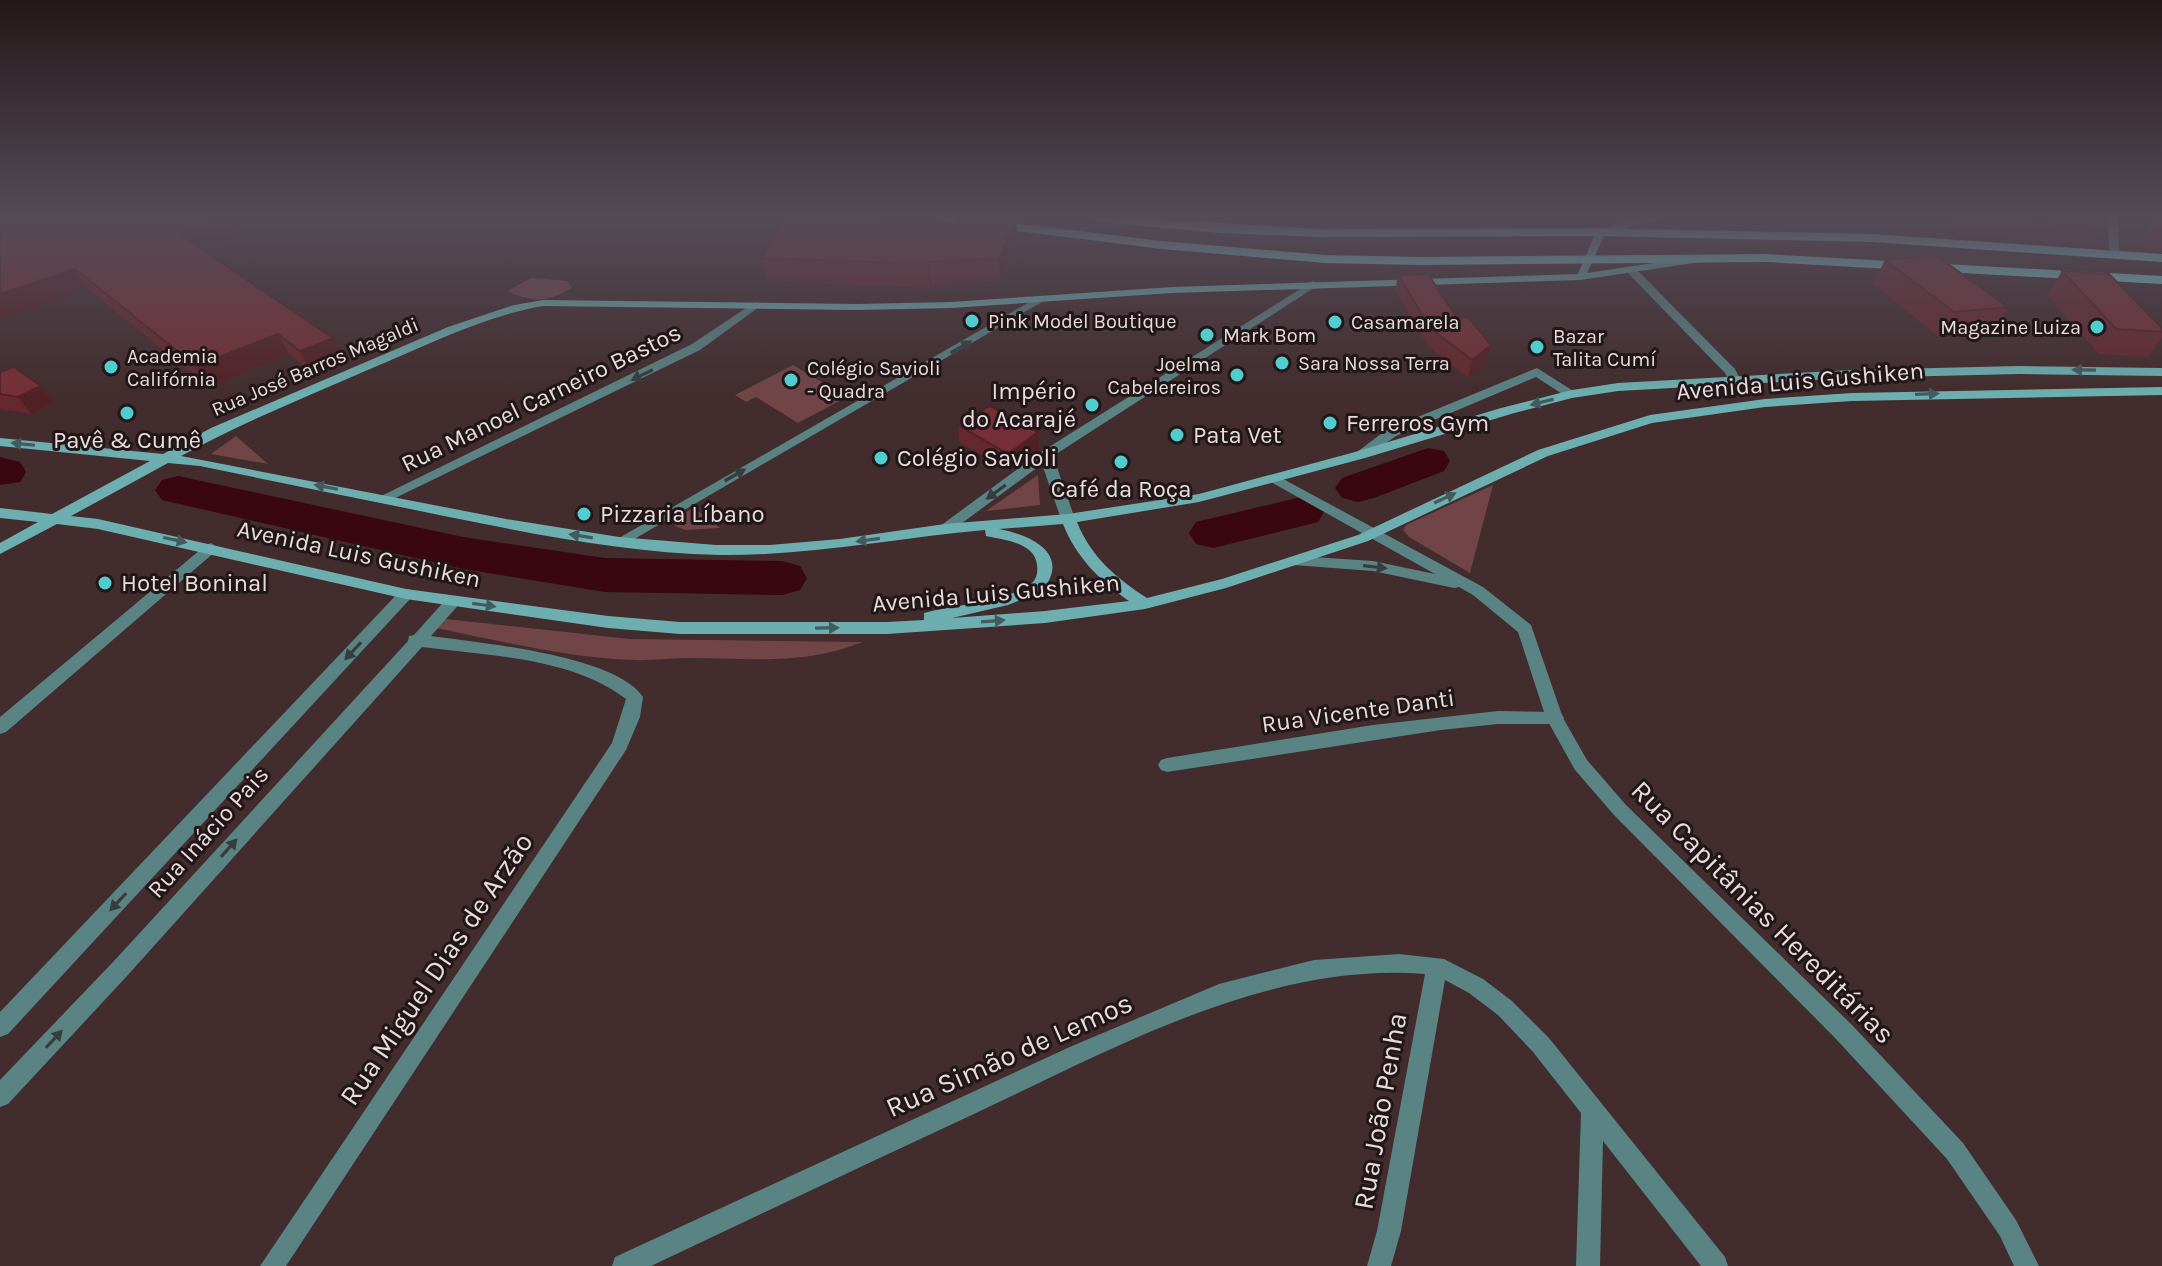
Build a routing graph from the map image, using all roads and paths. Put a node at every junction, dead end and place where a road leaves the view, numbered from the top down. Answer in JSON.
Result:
{"nodes":[{"id":1,"x":1577,"y":277,"type":"edge"},
{"id":2,"x":1638,"y":277,"type":"edge"},
{"id":3,"x":2115,"y":277,"type":"edge"},
{"id":4,"x":2162,"y":280,"type":"edge"},
{"id":5,"x":1313,"y":284,"type":"junction"},
{"id":6,"x":1038,"y":300,"type":"junction"},
{"id":7,"x":755,"y":305,"type":"junction"},
{"id":8,"x":2162,"y":372,"type":"edge"},
{"id":9,"x":1735,"y":381,"type":"junction"},
{"id":10,"x":2162,"y":391,"type":"edge"},
{"id":11,"x":1572,"y":394,"type":"junction"},
{"id":12,"x":0,"y":442,"type":"edge"},
{"id":13,"x":1046,"y":455,"type":"junction"},
{"id":14,"x":1360,"y":455,"type":"junction"},
{"id":15,"x":167,"y":457,"type":"junction"},
{"id":16,"x":1274,"y":478,"type":"junction"},
{"id":17,"x":382,"y":499,"type":"junction"},
{"id":18,"x":0,"y":513,"type":"edge"},
{"id":19,"x":58,"y":518,"type":"junction"},
{"id":20,"x":1068,"y":519,"type":"junction"},
{"id":21,"x":945,"y":529,"type":"junction"},
{"id":22,"x":1375,"y":532,"type":"junction"},
{"id":23,"x":619,"y":542,"type":"junction"},
{"id":24,"x":211,"y":548,"type":"junction"},
{"id":25,"x":0,"y":549,"type":"edge"},
{"id":26,"x":1298,"y":561,"type":"junction"},
{"id":27,"x":1478,"y":591,"type":"junction"},
{"id":28,"x":406,"y":594,"type":"junction"},
{"id":29,"x":454,"y":601,"type":"junction"},
{"id":30,"x":1145,"y":604,"type":"junction"},
{"id":31,"x":887,"y":628,"type":"junction"},
{"id":32,"x":415,"y":640,"type":"junction"},
{"id":33,"x":1555,"y":718,"type":"junction"},
{"id":34,"x":0,"y":727,"type":"edge"},
{"id":35,"x":1167,"y":765,"type":"dead end"},
{"id":36,"x":1437,"y":966,"type":"junction"},
{"id":37,"x":0,"y":1027,"type":"edge"},
{"id":38,"x":0,"y":1096,"type":"edge"},
{"id":39,"x":1592,"y":1109,"type":"junction"},
{"id":40,"x":272,"y":1266,"type":"edge"},
{"id":41,"x":624,"y":1266,"type":"edge"},
{"id":42,"x":1379,"y":1266,"type":"edge"},
{"id":43,"x":1588,"y":1266,"type":"edge"},
{"id":44,"x":1716,"y":1266,"type":"edge"},
{"id":45,"x":2027,"y":1266,"type":"edge"}],
"edges":[{"from":1,"to":5,"type":"main road","name":"Rua José Barros Magaldi"},
{"from":2,"to":9,"type":"street"},
{"from":3,"to":4,"type":"main road"},
{"from":5,"to":6,"type":"main road","name":"Rua José Barros Magaldi"},
{"from":5,"to":13,"type":"street"},
{"from":6,"to":7,"type":"main road","name":"Rua José Barros Magaldi"},
{"from":23,"to":6,"type":"street","one_way":true},
{"from":7,"to":15,"type":"main road","name":"Rua José Barros Magaldi"},
{"from":7,"to":17,"type":"street","name":"Rua Manoel Carneiro Bastos","one_way":true},
{"from":8,"to":9,"type":"main road","name":"Avenida Luis Gushiken","one_way":true},
{"from":9,"to":11,"type":"main road","name":"Avenida Luis Gushiken"},
{"from":22,"to":10,"type":"main road","name":"Avenida Luis Gushiken","one_way":true},
{"from":11,"to":14,"type":"main road","name":"Avenida Luis Gushiken","one_way":true},
{"from":11,"to":14,"type":"street"},
{"from":15,"to":12,"type":"main road","name":"Avenida Luis Gushiken","one_way":true},
{"from":13,"to":20,"type":"street"},
{"from":13,"to":21,"type":"street","one_way":true},
{"from":14,"to":16,"type":"main road","name":"Avenida Luis Gushiken"},
{"from":17,"to":15,"type":"main road","name":"Avenida Luis Gushiken","one_way":true},
{"from":15,"to":19,"type":"main road","name":"Rua José Barros Magaldi"},
{"from":16,"to":20,"type":"main road","name":"Avenida Luis Gushiken"},
{"from":16,"to":22,"type":"street","name":"Rua Capitânias Hereditárias"},
{"from":23,"to":17,"type":"main road","name":"Avenida Luis Gushiken","one_way":true},
{"from":18,"to":19,"type":"main road","name":"Avenida Luis Gushiken"},
{"from":19,"to":24,"type":"main road","name":"Avenida Luis Gushiken","one_way":true},
{"from":19,"to":25,"type":"main road","name":"Rua José Barros Magaldi"},
{"from":20,"to":21,"type":"main road","name":"Avenida Luis Gushiken"},
{"from":20,"to":30,"type":"main road"},
{"from":21,"to":23,"type":"main road","name":"Avenida Luis Gushiken","one_way":true},
{"from":21,"to":31,"type":"main road"},
{"from":22,"to":26,"type":"main road","name":"Avenida Luis Gushiken"},
{"from":22,"to":27,"type":"street","name":"Rua Capitânias Hereditárias"},
{"from":24,"to":28,"type":"main road","name":"Avenida Luis Gushiken"},
{"from":24,"to":34,"type":"street"},
{"from":26,"to":27,"type":"street","name":"Rua Capitânias Hereditárias","one_way":true},
{"from":26,"to":30,"type":"main road","name":"Avenida Luis Gushiken"},
{"from":27,"to":33,"type":"street","name":"Rua Capitânias Hereditárias"},
{"from":28,"to":29,"type":"main road","name":"Avenida Luis Gushiken"},
{"from":28,"to":37,"type":"street","name":"Rua Inácio Pais","one_way":true},
{"from":29,"to":31,"type":"main road","name":"Avenida Luis Gushiken","one_way":true},
{"from":29,"to":32,"type":"street","name":"Rua Inácio Pais"},
{"from":31,"to":30,"type":"main road","name":"Avenida Luis Gushiken","one_way":true},
{"from":38,"to":32,"type":"street","name":"Rua Inácio Pais","one_way":true},
{"from":32,"to":40,"type":"street","name":"Rua Miguel Dias de Arzão"},
{"from":33,"to":35,"type":"street","name":"Rua Vicente Danti"},
{"from":33,"to":45,"type":"street","name":"Rua Capitânias Hereditárias"},
{"from":36,"to":39,"type":"street"},
{"from":36,"to":41,"type":"street","name":"Rua Simão de Lemos"},
{"from":36,"to":42,"type":"street","name":"Rua João Penha"},
{"from":39,"to":43,"type":"street"},
{"from":39,"to":44,"type":"street"}]}
